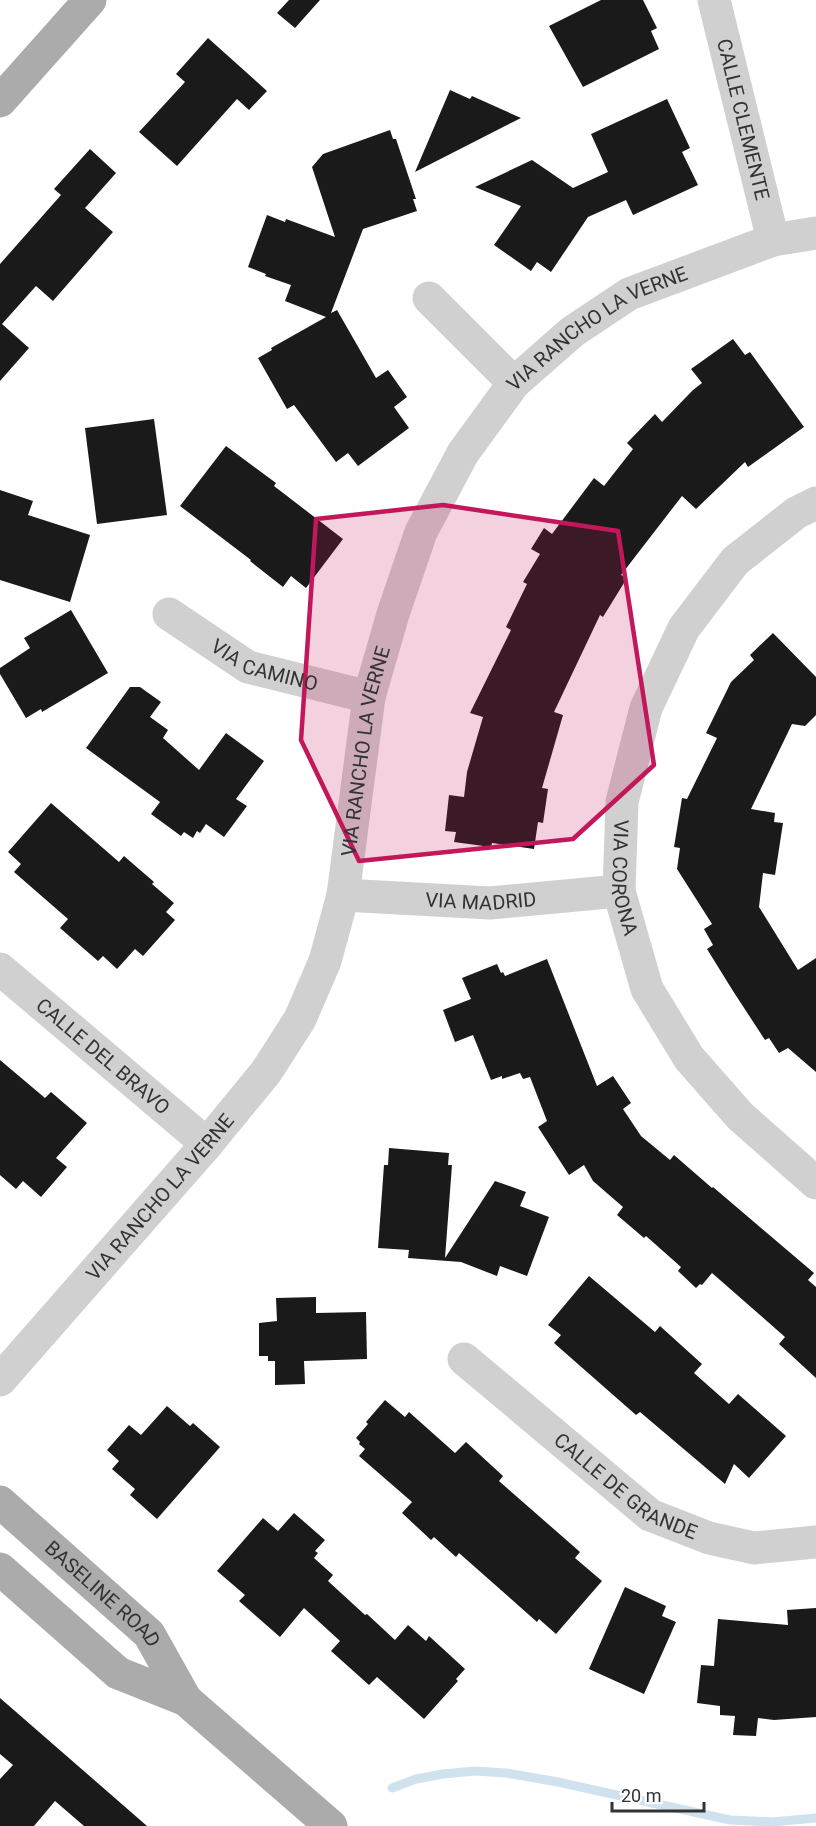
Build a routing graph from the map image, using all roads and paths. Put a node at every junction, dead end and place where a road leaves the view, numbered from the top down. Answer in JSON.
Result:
{"nodes":[{"id":1,"x":90,"y":0,"type":"edge"},
{"id":2,"x":714,"y":0,"type":"edge"},
{"id":3,"x":0,"y":102,"type":"edge"},
{"id":4,"x":816,"y":233,"type":"edge"},
{"id":5,"x":773,"y":240,"type":"junction"},
{"id":6,"x":429,"y":298,"type":"dead end"},
{"id":7,"x":514,"y":383,"type":"junction"},
{"id":8,"x":816,"y":503,"type":"edge"},
{"id":9,"x":169,"y":614,"type":"dead end"},
{"id":10,"x":369,"y":697,"type":"junction"},
{"id":11,"x":619,"y":891,"type":"junction"},
{"id":12,"x":343,"y":895,"type":"junction"},
{"id":13,"x":0,"y":969,"type":"edge"},
{"id":14,"x":207,"y":1144,"type":"junction"},
{"id":15,"x":816,"y":1183,"type":"edge"},
{"id":16,"x":464,"y":1359,"type":"dead end"},
{"id":17,"x":0,"y":1380,"type":"edge"},
{"id":18,"x":0,"y":1502,"type":"edge"},
{"id":19,"x":816,"y":1542,"type":"edge"},
{"id":20,"x":0,"y":1569,"type":"edge"},
{"id":21,"x":186,"y":1700,"type":"junction"},
{"id":22,"x":331,"y":1826,"type":"edge"}],
"edges":[{"from":1,"to":3,"type":"main road"},
{"from":2,"to":5,"type":"street","name":"CALLE CLEMENTE"},
{"from":4,"to":5,"type":"street","name":"VIA RANCHO LA VERNE"},
{"from":5,"to":7,"type":"street","name":"VIA RANCHO LA VERNE"},
{"from":6,"to":7,"type":"street"},
{"from":7,"to":10,"type":"street","name":"VIA RANCHO LA VERNE"},
{"from":8,"to":11,"type":"street","name":"VIA CORONA"},
{"from":9,"to":10,"type":"street","name":"VIA CAMINO"},
{"from":10,"to":12,"type":"street","name":"VIA RANCHO LA VERNE"},
{"from":11,"to":12,"type":"street","name":"VIA MADRID"},
{"from":11,"to":15,"type":"street","name":"VIA CORONA"},
{"from":12,"to":14,"type":"street","name":"VIA RANCHO LA VERNE"},
{"from":13,"to":14,"type":"street","name":"CALLE DEL BRAVO"},
{"from":14,"to":17,"type":"street","name":"VIA RANCHO LA VERNE"},
{"from":16,"to":19,"type":"street","name":"CALLE DE GRANDE"},
{"from":18,"to":21,"type":"main road","name":"BASELINE ROAD"},
{"from":20,"to":21,"type":"main road","name":"BASELINE ROAD"},
{"from":21,"to":22,"type":"main road","name":"BASELINE ROAD"}]}
